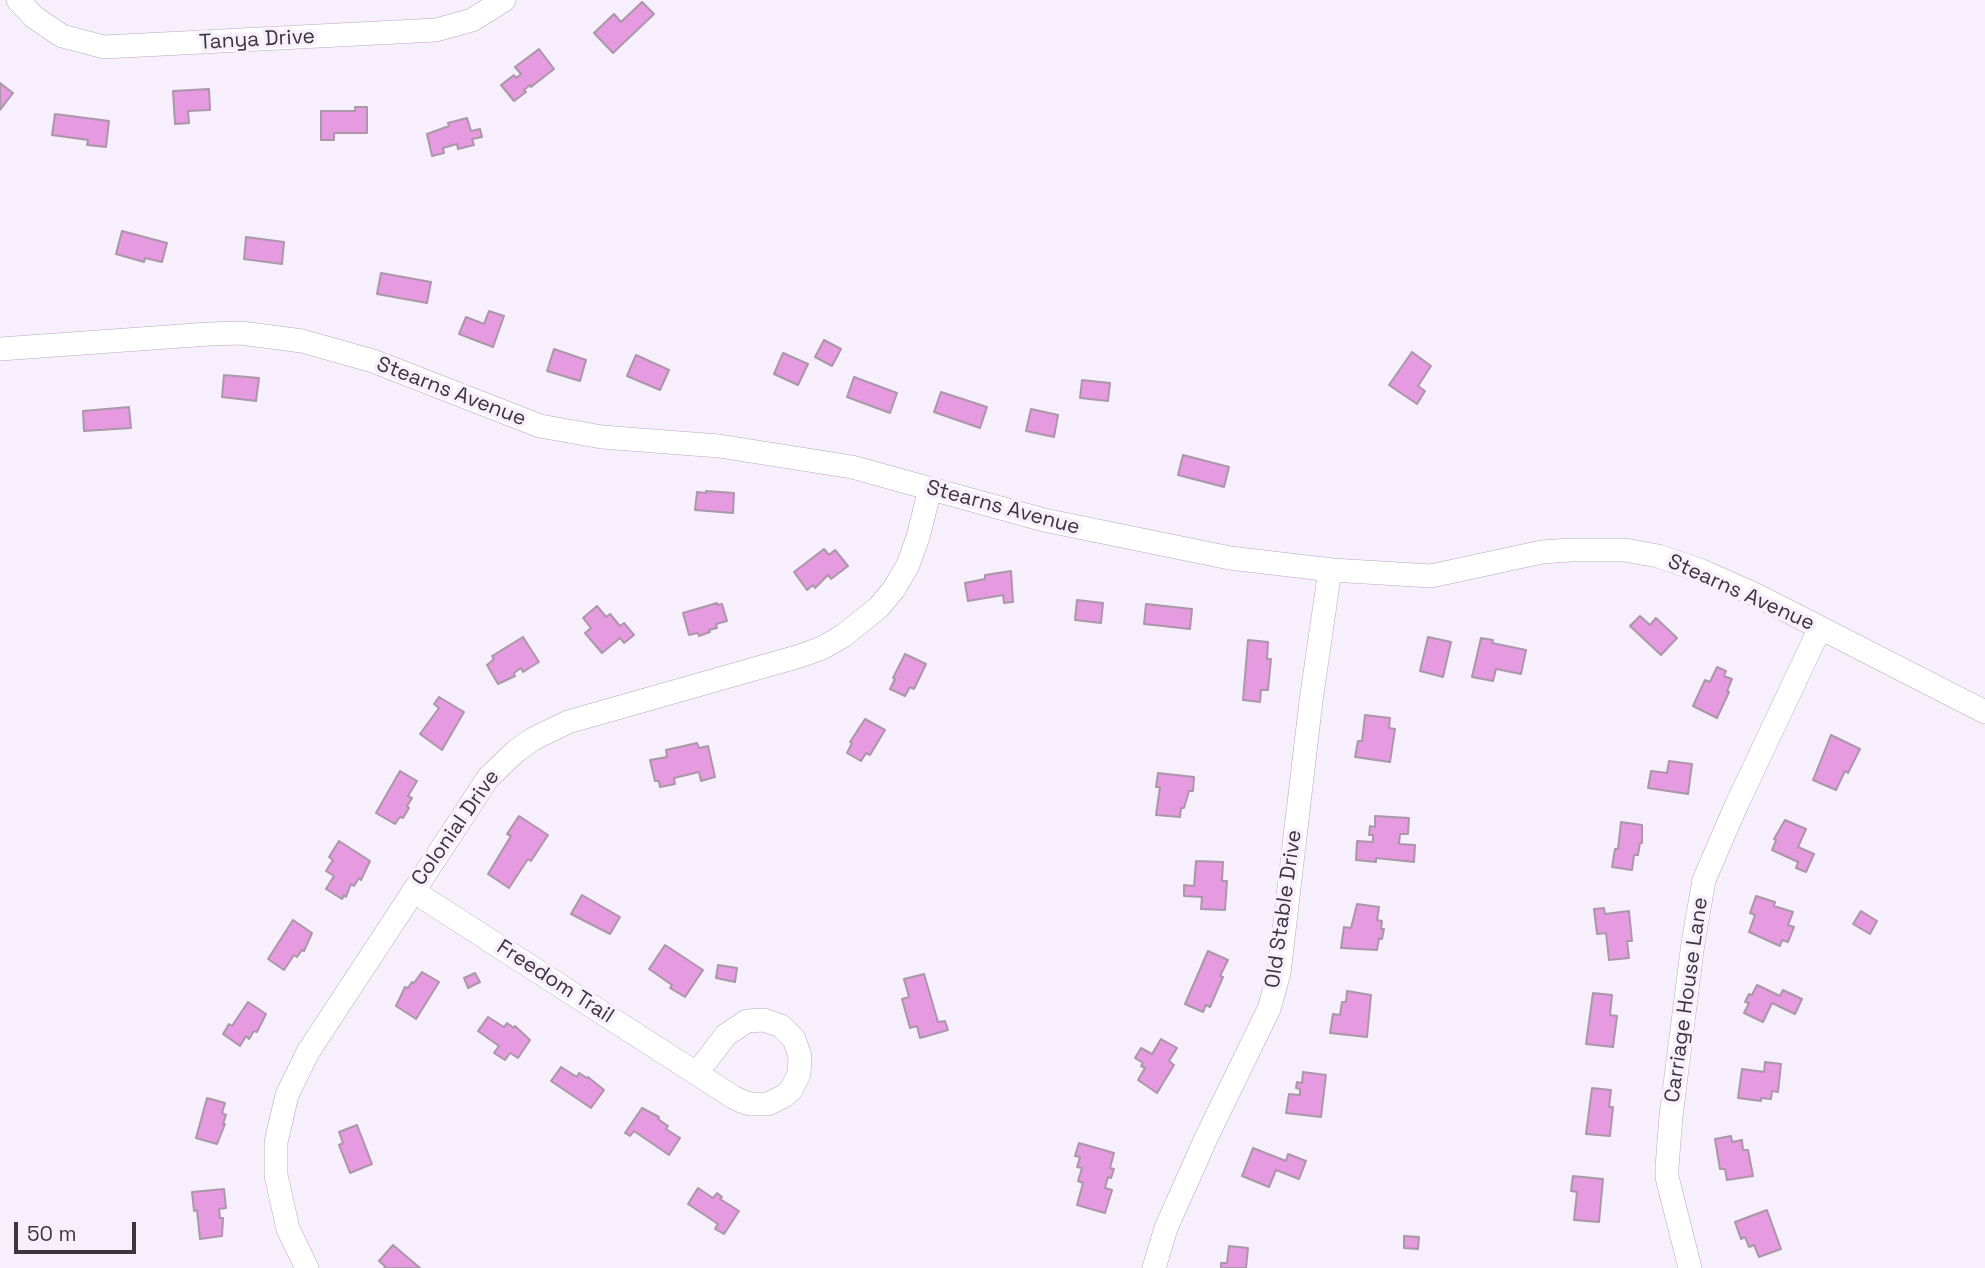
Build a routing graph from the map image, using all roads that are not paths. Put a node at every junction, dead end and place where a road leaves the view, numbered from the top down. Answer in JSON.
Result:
{"nodes":[{"id":1,"x":18,"y":0,"type":"edge"},
{"id":2,"x":504,"y":0,"type":"edge"},
{"id":3,"x":0,"y":349,"type":"edge"},
{"id":4,"x":930,"y":489,"type":"junction"},
{"id":5,"x":1330,"y":570,"type":"junction"},
{"id":6,"x":1820,"y":628,"type":"junction"},
{"id":7,"x":1985,"y":712,"type":"edge"},
{"id":8,"x":413,"y":891,"type":"junction"},
{"id":9,"x":696,"y":1073,"type":"junction"},
{"id":10,"x":307,"y":1268,"type":"edge"},
{"id":11,"x":1154,"y":1268,"type":"edge"},
{"id":12,"x":1690,"y":1268,"type":"edge"}],
"edges":[{"from":1,"to":2,"type":"street","name":"Tanya Drive"},
{"from":3,"to":4,"type":"street","name":"Stearns Avenue"},
{"from":4,"to":5,"type":"street","name":"Stearns Avenue"},
{"from":4,"to":8,"type":"street","name":"Colonial Drive"},
{"from":5,"to":6,"type":"street","name":"Stearns Avenue"},
{"from":5,"to":11,"type":"street","name":"Old Stable Drive"},
{"from":6,"to":7,"type":"street","name":"Stearns Avenue"},
{"from":6,"to":12,"type":"street","name":"Carriage House Lane"},
{"from":8,"to":9,"type":"street","name":"Freedom Trail"},
{"from":8,"to":10,"type":"street","name":"Colonial Drive"},
{"from":9,"to":9,"type":"street","name":"Freedom Trail"}]}
